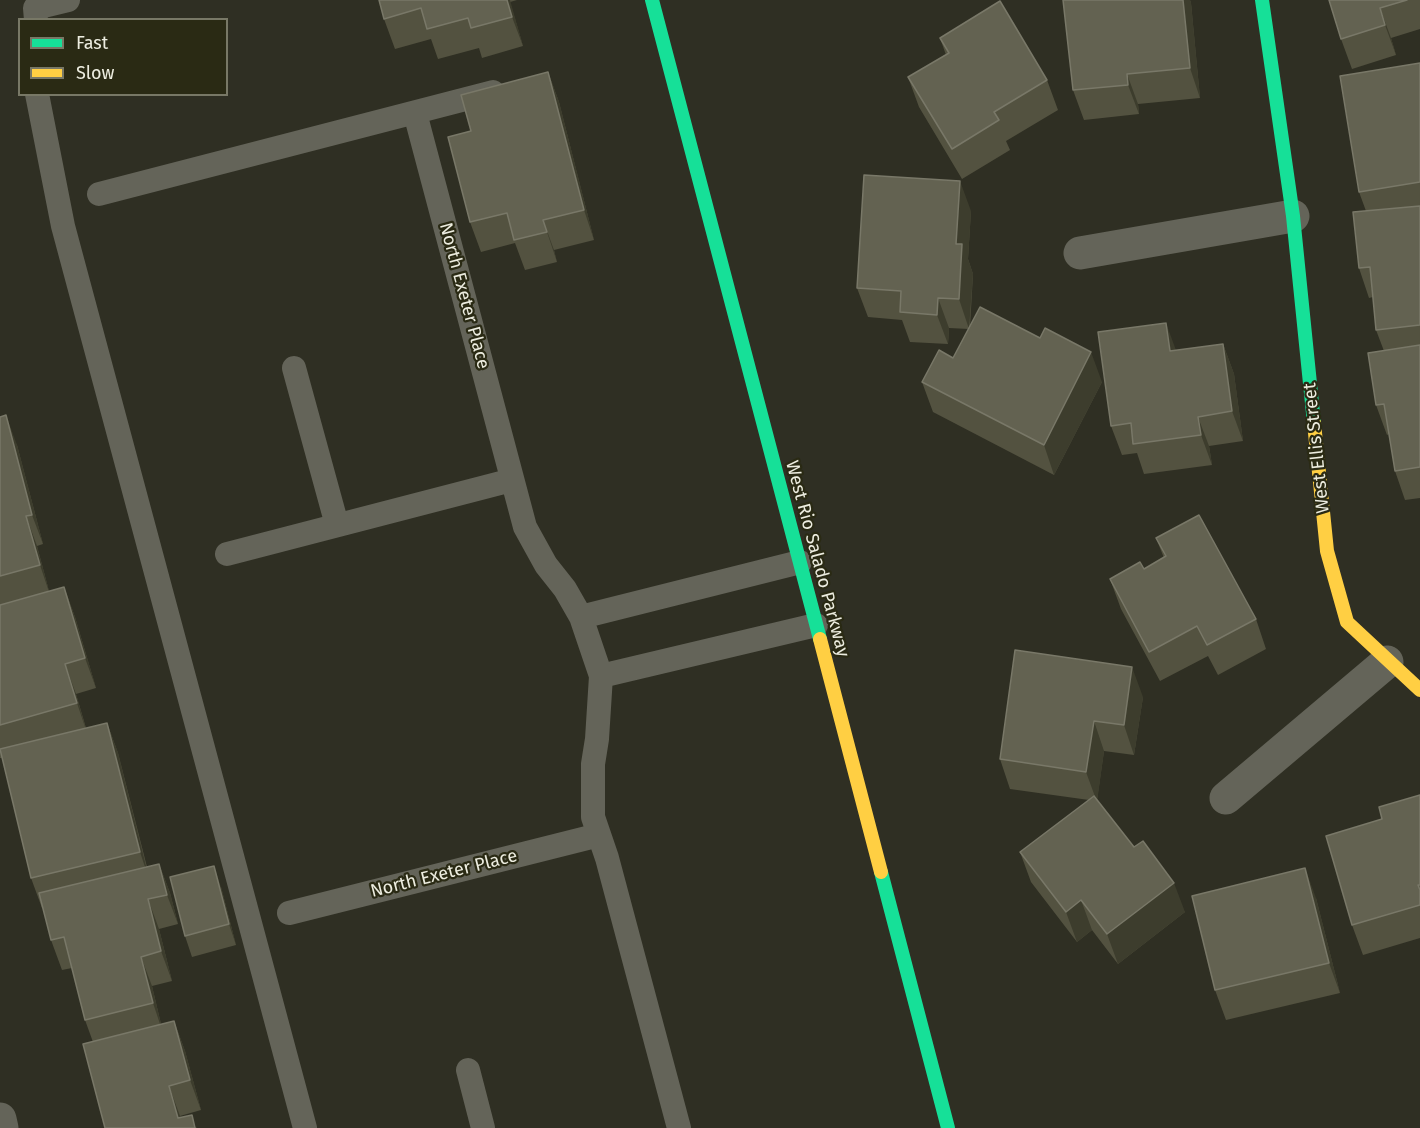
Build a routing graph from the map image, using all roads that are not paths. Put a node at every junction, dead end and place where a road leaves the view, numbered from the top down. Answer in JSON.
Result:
{"nodes":[{"id":1,"x":68,"y":0,"type":"edge"},
{"id":2,"x":652,"y":0,"type":"edge"},
{"id":3,"x":1262,"y":0,"type":"edge"},
{"id":4,"x":36,"y":18,"type":"edge"},
{"id":5,"x":512,"y":87,"type":"edge"},
{"id":6,"x":37,"y":96,"type":"edge"},
{"id":7,"x":415,"y":113,"type":"junction"},
{"id":8,"x":99,"y":194,"type":"dead end"},
{"id":9,"x":1293,"y":216,"type":"junction"},
{"id":10,"x":1080,"y":254,"type":"dead end"},
{"id":11,"x":294,"y":368,"type":"dead end"},
{"id":12,"x":512,"y":480,"type":"junction"},
{"id":13,"x":337,"y":525,"type":"junction"},
{"id":14,"x":227,"y":554,"type":"dead end"},
{"id":15,"x":800,"y":562,"type":"junction"},
{"id":16,"x":581,"y":617,"type":"junction"},
{"id":17,"x":816,"y":625,"type":"junction"},
{"id":18,"x":1388,"y":662,"type":"junction"},
{"id":19,"x":601,"y":676,"type":"junction"},
{"id":20,"x":1420,"y":690,"type":"edge"},
{"id":21,"x":1226,"y":798,"type":"dead end"},
{"id":22,"x":599,"y":835,"type":"junction"},
{"id":23,"x":289,"y":913,"type":"dead end"},
{"id":24,"x":468,"y":1070,"type":"dead end"},
{"id":25,"x":0,"y":1119,"type":"edge"},
{"id":26,"x":2,"y":1128,"type":"edge"},
{"id":27,"x":305,"y":1128,"type":"edge"},
{"id":28,"x":483,"y":1128,"type":"edge"},
{"id":29,"x":679,"y":1128,"type":"edge"},
{"id":30,"x":948,"y":1128,"type":"edge"}],
"edges":[{"from":1,"to":4,"type":"lane"},
{"from":2,"to":15,"type":"main road","name":"West Rio Salado Parkway"},
{"from":3,"to":9,"type":"main road","name":"West Ellis Street"},
{"from":5,"to":7,"type":"lane"},
{"from":6,"to":27,"type":"lane"},
{"from":7,"to":8,"type":"lane"},
{"from":7,"to":12,"type":"lane","name":"North Exeter Place"},
{"from":9,"to":10,"type":"street"},
{"from":9,"to":18,"type":"main road","name":"West Ellis Street"},
{"from":11,"to":13,"type":"lane"},
{"from":12,"to":13,"type":"lane"},
{"from":12,"to":16,"type":"lane","name":"North Exeter Place"},
{"from":13,"to":14,"type":"lane"},
{"from":15,"to":16,"type":"lane"},
{"from":15,"to":17,"type":"main road","name":"West Rio Salado Parkway"},
{"from":16,"to":19,"type":"lane","name":"North Exeter Place"},
{"from":17,"to":19,"type":"lane"},
{"from":17,"to":30,"type":"main road","name":"West Rio Salado Parkway"},
{"from":18,"to":20,"type":"main road","name":"West Ellis Street"},
{"from":18,"to":21,"type":"street"},
{"from":19,"to":22,"type":"lane","name":"North Exeter Place"},
{"from":22,"to":23,"type":"lane","name":"North Exeter Place"},
{"from":22,"to":29,"type":"lane","name":"North Exeter Place"},
{"from":24,"to":28,"type":"lane"},
{"from":25,"to":26,"type":"street"}]}
